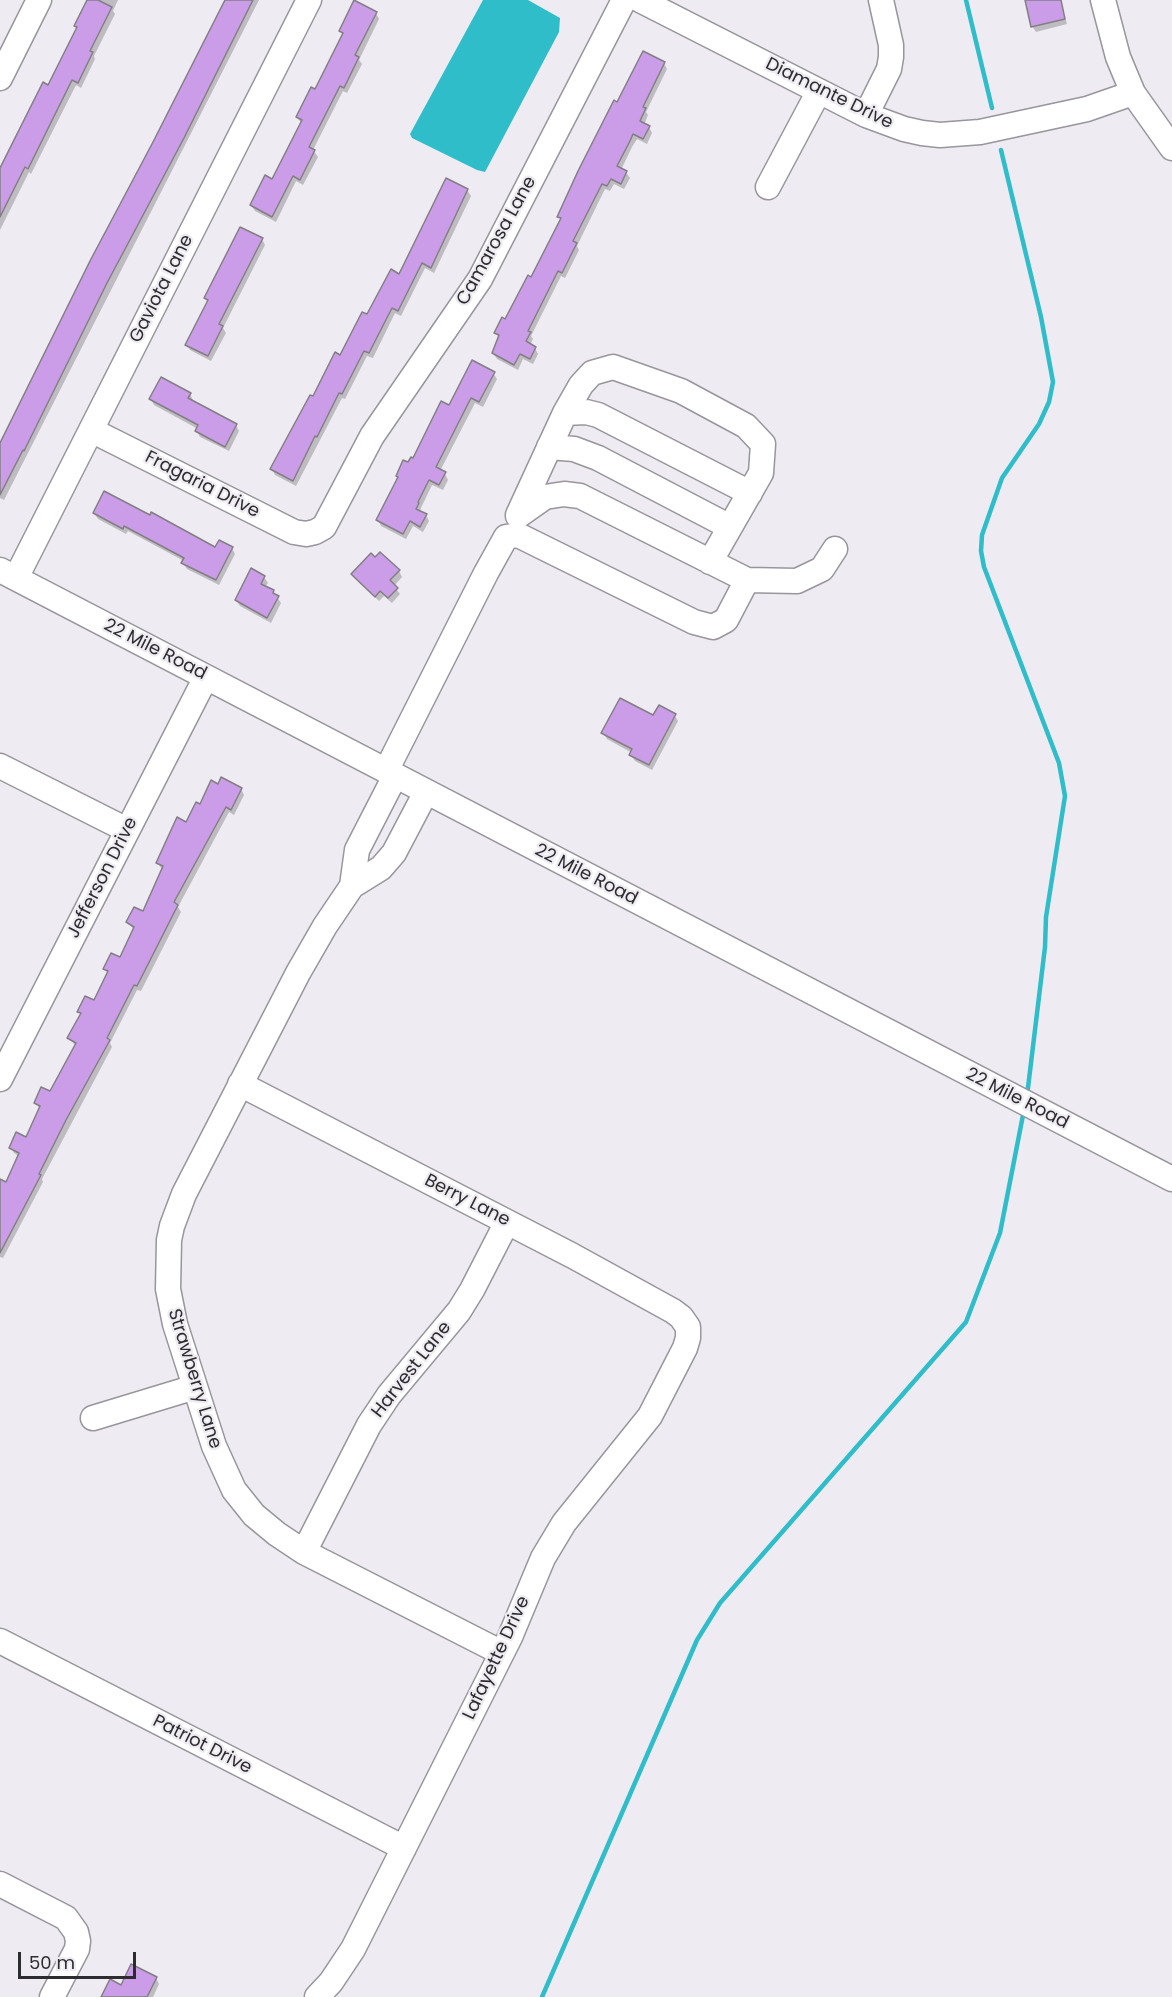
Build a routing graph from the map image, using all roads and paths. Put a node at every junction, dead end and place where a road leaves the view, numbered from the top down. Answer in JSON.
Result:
{"nodes":[{"id":1,"x":39,"y":0,"type":"edge"},
{"id":2,"x":309,"y":0,"type":"edge"},
{"id":3,"x":624,"y":0,"type":"edge"},
{"id":4,"x":640,"y":0,"type":"edge"},
{"id":5,"x":881,"y":0,"type":"edge"},
{"id":6,"x":1103,"y":0,"type":"edge"},
{"id":7,"x":0,"y":78,"type":"edge"},
{"id":8,"x":819,"y":91,"type":"junction"},
{"id":9,"x":1133,"y":93,"type":"junction"},
{"id":10,"x":866,"y":115,"type":"junction"},
{"id":11,"x":1172,"y":148,"type":"edge"},
{"id":12,"x":768,"y":188,"type":"dead end"},
{"id":13,"x":565,"y":413,"type":"junction"},
{"id":14,"x":91,"y":430,"type":"junction"},
{"id":15,"x":549,"y":447,"type":"junction"},
{"id":16,"x":750,"y":493,"type":"junction"},
{"id":17,"x":518,"y":515,"type":"junction"},
{"id":18,"x":730,"y":527,"type":"junction"},
{"id":19,"x":315,"y":532,"type":"joint"},
{"id":20,"x":506,"y":537,"type":"junction"},
{"id":21,"x":836,"y":549,"type":"dead end"},
{"id":22,"x":710,"y":562,"type":"junction"},
{"id":23,"x":8,"y":574,"type":"edge"},
{"id":24,"x":747,"y":580,"type":"junction"},
{"id":25,"x":206,"y":677,"type":"junction"},
{"id":26,"x":0,"y":766,"type":"edge"},
{"id":27,"x":391,"y":774,"type":"junction"},
{"id":28,"x":426,"y":792,"type":"junction"},
{"id":29,"x":127,"y":830,"type":"junction"},
{"id":30,"x":352,"y":886,"type":"junction"},
{"id":31,"x":0,"y":1079,"type":"edge"},
{"id":32,"x":240,"y":1084,"type":"junction"},
{"id":33,"x":1172,"y":1179,"type":"edge"},
{"id":34,"x":507,"y":1222,"type":"junction"},
{"id":35,"x":688,"y":1327,"type":"joint"},
{"id":36,"x":195,"y":1387,"type":"junction"},
{"id":37,"x":93,"y":1418,"type":"dead end"},
{"id":38,"x":304,"y":1552,"type":"junction"},
{"id":39,"x":0,"y":1641,"type":"edge"},
{"id":40,"x":502,"y":1653,"type":"junction"},
{"id":41,"x":404,"y":1848,"type":"junction"},
{"id":42,"x":0,"y":1884,"type":"edge"},
{"id":43,"x":52,"y":1997,"type":"edge"},
{"id":44,"x":317,"y":1997,"type":"edge"}],
"edges":[{"from":1,"to":7,"type":"street"},
{"from":2,"to":14,"type":"street","name":"Gaviota Lane"},
{"from":3,"to":19,"type":"street","name":"Camarosa Lane"},
{"from":4,"to":8,"type":"street","name":"Diamante Drive"},
{"from":5,"to":10,"type":"street"},
{"from":6,"to":9,"type":"street"},
{"from":8,"to":10,"type":"street","name":"Diamante Drive"},
{"from":8,"to":12,"type":"street"},
{"from":9,"to":10,"type":"street","name":"Diamante Drive"},
{"from":9,"to":11,"type":"street"},
{"from":13,"to":15,"type":"street","name":"Strawberry Lane"},
{"from":13,"to":16,"type":"street"},
{"from":13,"to":16,"type":"street","name":"Strawberry Lane"},
{"from":14,"to":19,"type":"street","name":"Fragaria Drive"},
{"from":14,"to":23,"type":"street","name":"Gaviota Lane"},
{"from":15,"to":17,"type":"street","name":"Strawberry Lane"},
{"from":15,"to":18,"type":"street"},
{"from":16,"to":18,"type":"street","name":"Strawberry Lane"},
{"from":17,"to":20,"type":"street","name":"Strawberry Lane"},
{"from":17,"to":22,"type":"street"},
{"from":18,"to":22,"type":"street","name":"Strawberry Lane"},
{"from":20,"to":24,"type":"street"},
{"from":20,"to":27,"type":"street","name":"Strawberry Lane"},
{"from":21,"to":24,"type":"street"},
{"from":22,"to":24,"type":"street"},
{"from":23,"to":25,"type":"street","name":"22 Mile Road"},
{"from":25,"to":27,"type":"street","name":"22 Mile Road"},
{"from":25,"to":29,"type":"street","name":"Jefferson Drive"},
{"from":26,"to":29,"type":"street"},
{"from":27,"to":28,"type":"street","name":"22 Mile Road"},
{"from":27,"to":30,"type":"street","name":"Strawberry Lane"},
{"from":28,"to":30,"type":"street","name":"Strawberry Lane"},
{"from":28,"to":33,"type":"street","name":"22 Mile Road"},
{"from":29,"to":31,"type":"street","name":"Jefferson Drive"},
{"from":30,"to":32,"type":"street","name":"Strawberry Lane"},
{"from":32,"to":34,"type":"street","name":"Berry Lane"},
{"from":32,"to":36,"type":"street","name":"Strawberry Lane"},
{"from":34,"to":35,"type":"street","name":"Berry Lane"},
{"from":34,"to":38,"type":"street","name":"Harvest Lane"},
{"from":35,"to":40,"type":"street","name":"Lafayette Drive"},
{"from":36,"to":37,"type":"street"},
{"from":36,"to":38,"type":"street","name":"Strawberry Lane"},
{"from":38,"to":40,"type":"street","name":"Strawberry Lane"},
{"from":39,"to":41,"type":"street","name":"Patriot Drive"},
{"from":40,"to":41,"type":"street","name":"Lafayette Drive"},
{"from":41,"to":44,"type":"street","name":"Lafayette Drive"},
{"from":42,"to":43,"type":"street"}]}
